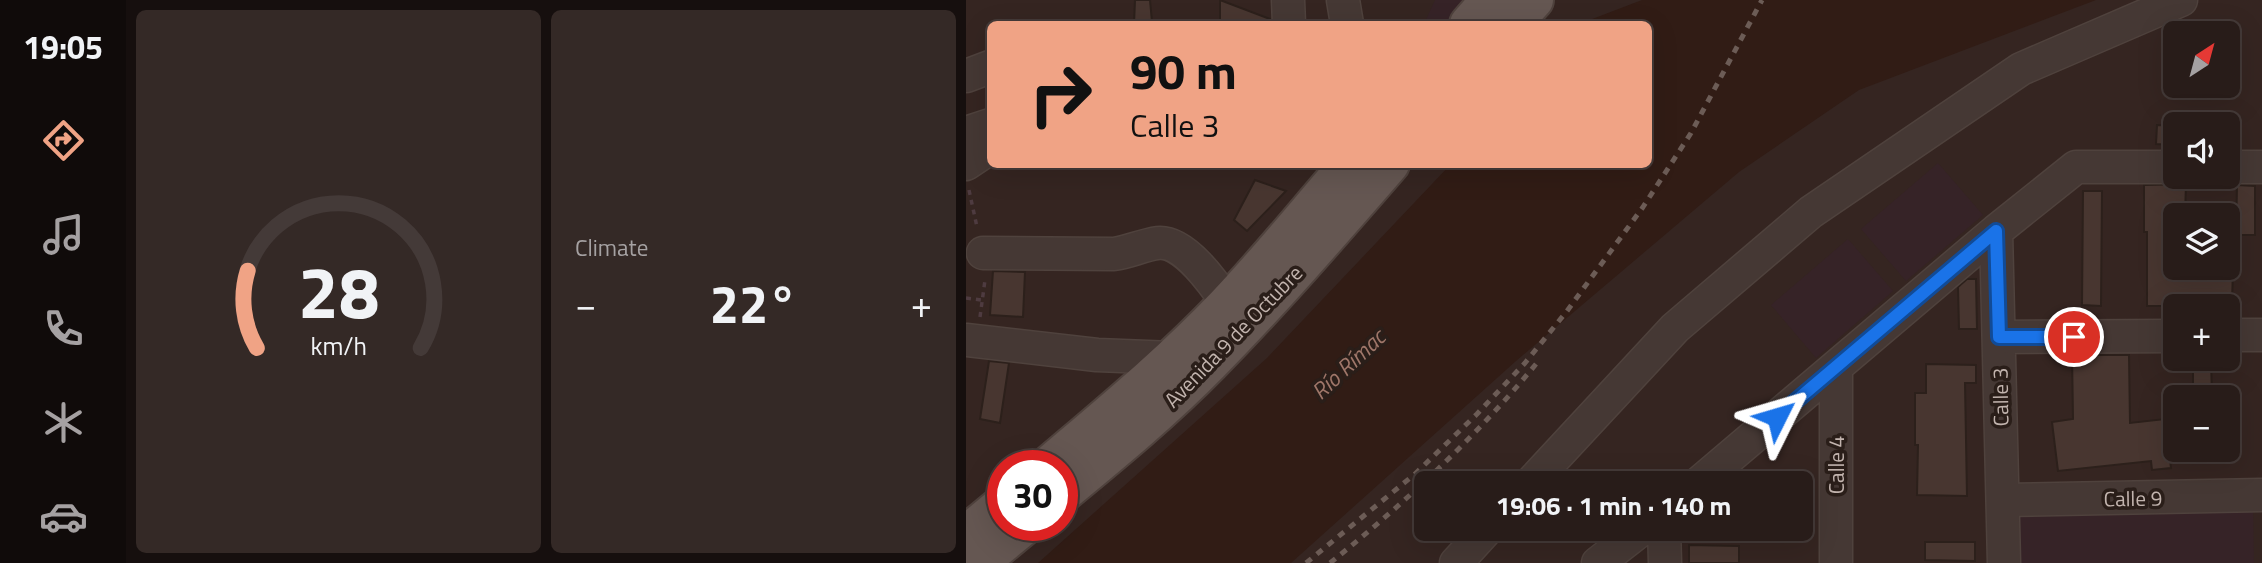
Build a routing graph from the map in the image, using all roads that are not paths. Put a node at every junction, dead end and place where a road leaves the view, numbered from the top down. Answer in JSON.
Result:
{"nodes":[{"id":1,"x":1288,"y":0,"type":"edge"},
{"id":2,"x":1343,"y":0,"type":"edge"},
{"id":3,"x":1490,"y":0,"type":"edge"},
{"id":4,"x":1534,"y":0,"type":"edge"},
{"id":5,"x":2181,"y":0,"type":"edge"},
{"id":6,"x":1289,"y":21,"type":"edge"},
{"id":7,"x":1346,"y":21,"type":"edge"},
{"id":8,"x":1472,"y":21,"type":"edge"},
{"id":9,"x":1515,"y":21,"type":"edge"},
{"id":10,"x":987,"y":68,"type":"edge"},
{"id":11,"x":966,"y":76,"type":"edge"},
{"id":12,"x":987,"y":126,"type":"edge"},
{"id":13,"x":966,"y":133,"type":"edge"},
{"id":14,"x":987,"y":150,"type":"edge"},
{"id":15,"x":966,"y":164,"type":"edge"},
{"id":16,"x":2163,"y":167,"type":"edge"},
{"id":17,"x":2240,"y":167,"type":"edge"},
{"id":18,"x":2262,"y":167,"type":"edge"},
{"id":19,"x":1346,"y":168,"type":"edge"},
{"id":20,"x":1386,"y":168,"type":"edge"},
{"id":21,"x":1996,"y":231,"type":"junction"},
{"id":22,"x":983,"y":253,"type":"road end"},
{"id":23,"x":1227,"y":304,"type":"junction"},
{"id":24,"x":2240,"y":335,"type":"edge"},
{"id":25,"x":2262,"y":335,"type":"edge"},
{"id":26,"x":2163,"y":336,"type":"edge"},
{"id":27,"x":1999,"y":337,"type":"junction"},
{"id":28,"x":972,"y":340,"type":"edge"},
{"id":29,"x":2262,"y":357,"type":"edge"},
{"id":30,"x":1173,"y":358,"type":"junction"},
{"id":31,"x":1836,"y":367,"type":"junction"},
{"id":32,"x":1067,"y":450,"type":"edge"},
{"id":33,"x":1542,"y":471,"type":"edge"},
{"id":34,"x":1713,"y":471,"type":"edge"},
{"id":35,"x":1078,"y":481,"type":"edge"},
{"id":36,"x":2262,"y":495,"type":"edge"},
{"id":37,"x":2003,"y":500,"type":"junction"},
{"id":38,"x":987,"y":531,"type":"edge"},
{"id":39,"x":1477,"y":541,"type":"edge"},
{"id":40,"x":1626,"y":541,"type":"edge"},
{"id":41,"x":1664,"y":541,"type":"edge"},
{"id":42,"x":979,"y":563,"type":"edge"},
{"id":43,"x":1456,"y":563,"type":"edge"},
{"id":44,"x":1598,"y":563,"type":"edge"},
{"id":45,"x":1665,"y":563,"type":"edge"},
{"id":46,"x":1836,"y":563,"type":"edge"},
{"id":47,"x":2004,"y":563,"type":"edge"}],
"edges":[{"from":1,"to":6,"type":"street"},
{"from":2,"to":7,"type":"street"},
{"from":3,"to":8,"type":"main road"},
{"from":4,"to":9,"type":"main road"},
{"from":5,"to":33,"type":"street"},
{"from":10,"to":11,"type":"street"},
{"from":12,"to":13,"type":"street"},
{"from":14,"to":15,"type":"street"},
{"from":16,"to":21,"type":"street"},
{"from":17,"to":18,"type":"street"},
{"from":19,"to":23,"type":"main road","name":"Avenida 9 de Octubre"},
{"from":20,"to":35,"type":"main road","name":"Avenida 9 de Octubre"},
{"from":21,"to":27,"type":"street","name":"Calle 3"},
{"from":21,"to":31,"type":"street"},
{"from":22,"to":23,"type":"street"},
{"from":23,"to":30,"type":"main road","name":"Avenida 9 de Octubre"},
{"from":24,"to":25,"type":"street"},
{"from":25,"to":29,"type":"street"},
{"from":26,"to":27,"type":"street"},
{"from":27,"to":37,"type":"street","name":"Calle 3"},
{"from":28,"to":30,"type":"street"},
{"from":30,"to":32,"type":"main road","name":"Avenida 9 de Octubre"},
{"from":31,"to":34,"type":"street"},
{"from":31,"to":46,"type":"street","name":"Calle 4"},
{"from":36,"to":37,"type":"street","name":"Calle 9"},
{"from":37,"to":47,"type":"street","name":"Calle 3"},
{"from":38,"to":42,"type":"main road"},
{"from":39,"to":43,"type":"street"},
{"from":40,"to":44,"type":"street"},
{"from":41,"to":45,"type":"street"}]}
